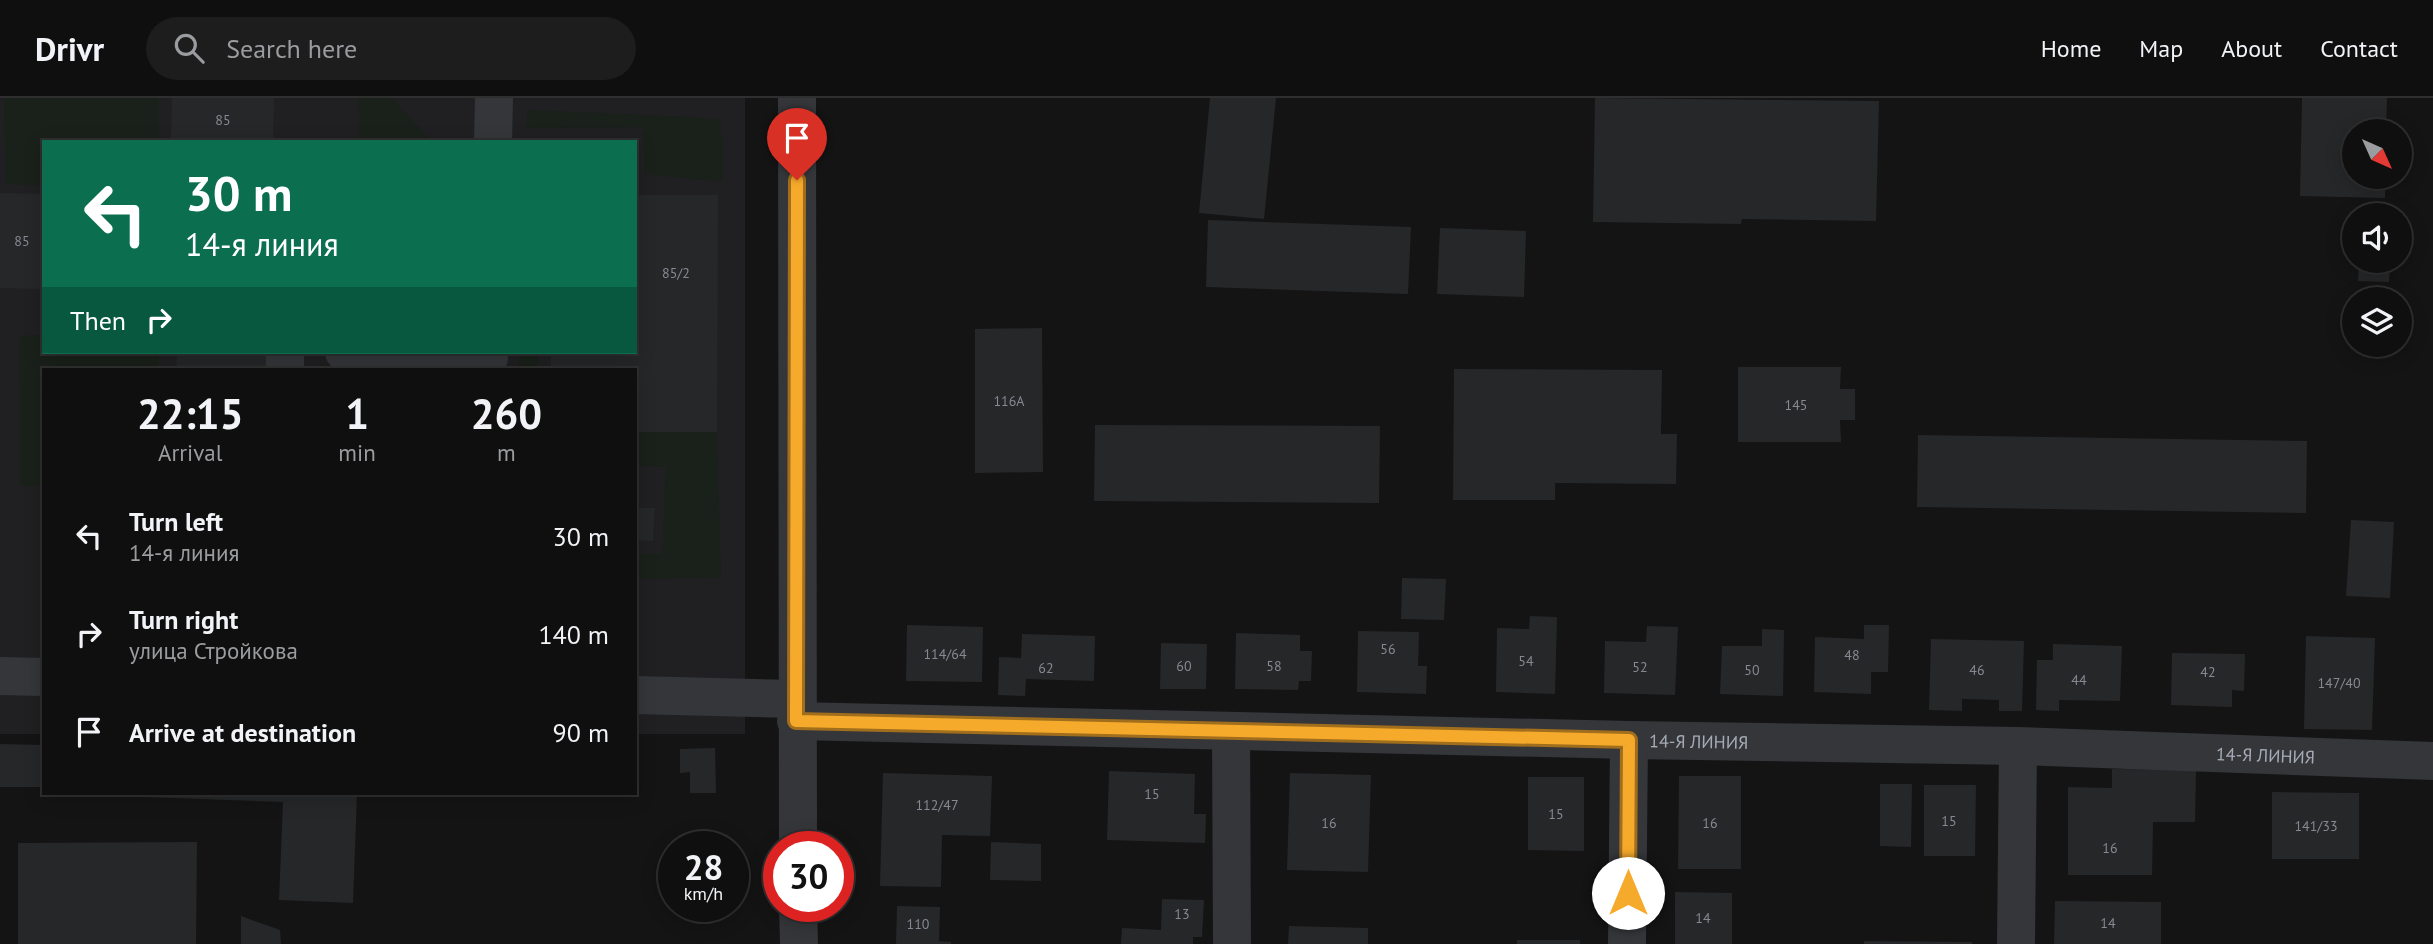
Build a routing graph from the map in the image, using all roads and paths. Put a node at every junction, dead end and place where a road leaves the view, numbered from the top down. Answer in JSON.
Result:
{"nodes":[{"id":1,"x":494,"y":98,"type":"edge"},
{"id":2,"x":797,"y":98,"type":"edge"},
{"id":3,"x":493,"y":140,"type":"edge"},
{"id":4,"x":380,"y":354,"type":"edge"},
{"id":5,"x":489,"y":360,"type":"edge"},
{"id":6,"x":0,"y":676,"type":"edge"},
{"id":7,"x":42,"y":677,"type":"edge"},
{"id":8,"x":637,"y":695,"type":"edge"},
{"id":9,"x":796,"y":710,"type":"junction"},
{"id":10,"x":1231,"y":731,"type":"junction"},
{"id":11,"x":1629,"y":740,"type":"junction"},
{"id":12,"x":2018,"y":746,"type":"junction"},
{"id":13,"x":2433,"y":761,"type":"edge"},
{"id":14,"x":798,"y":831,"type":"edge"},
{"id":15,"x":799,"y":922,"type":"edge"},
{"id":16,"x":799,"y":944,"type":"edge"},
{"id":17,"x":1232,"y":944,"type":"edge"},
{"id":18,"x":1627,"y":944,"type":"edge"},
{"id":19,"x":2016,"y":944,"type":"edge"}],
"edges":[{"from":1,"to":3,"type":"street"},
{"from":2,"to":9,"type":"street"},
{"from":4,"to":5,"type":"street"},
{"from":6,"to":7,"type":"street"},
{"from":8,"to":9,"type":"street","name":"14-Я ЛИНИЯ"},
{"from":9,"to":10,"type":"street","name":"14-Я ЛИНИЯ"},
{"from":9,"to":14,"type":"street"},
{"from":10,"to":11,"type":"street","name":"14-Я ЛИНИЯ"},
{"from":10,"to":17,"type":"street"},
{"from":11,"to":12,"type":"street","name":"14-Я ЛИНИЯ"},
{"from":11,"to":18,"type":"street"},
{"from":12,"to":13,"type":"street","name":"14-Я ЛИНИЯ"},
{"from":12,"to":19,"type":"street"},
{"from":15,"to":16,"type":"street"}]}
